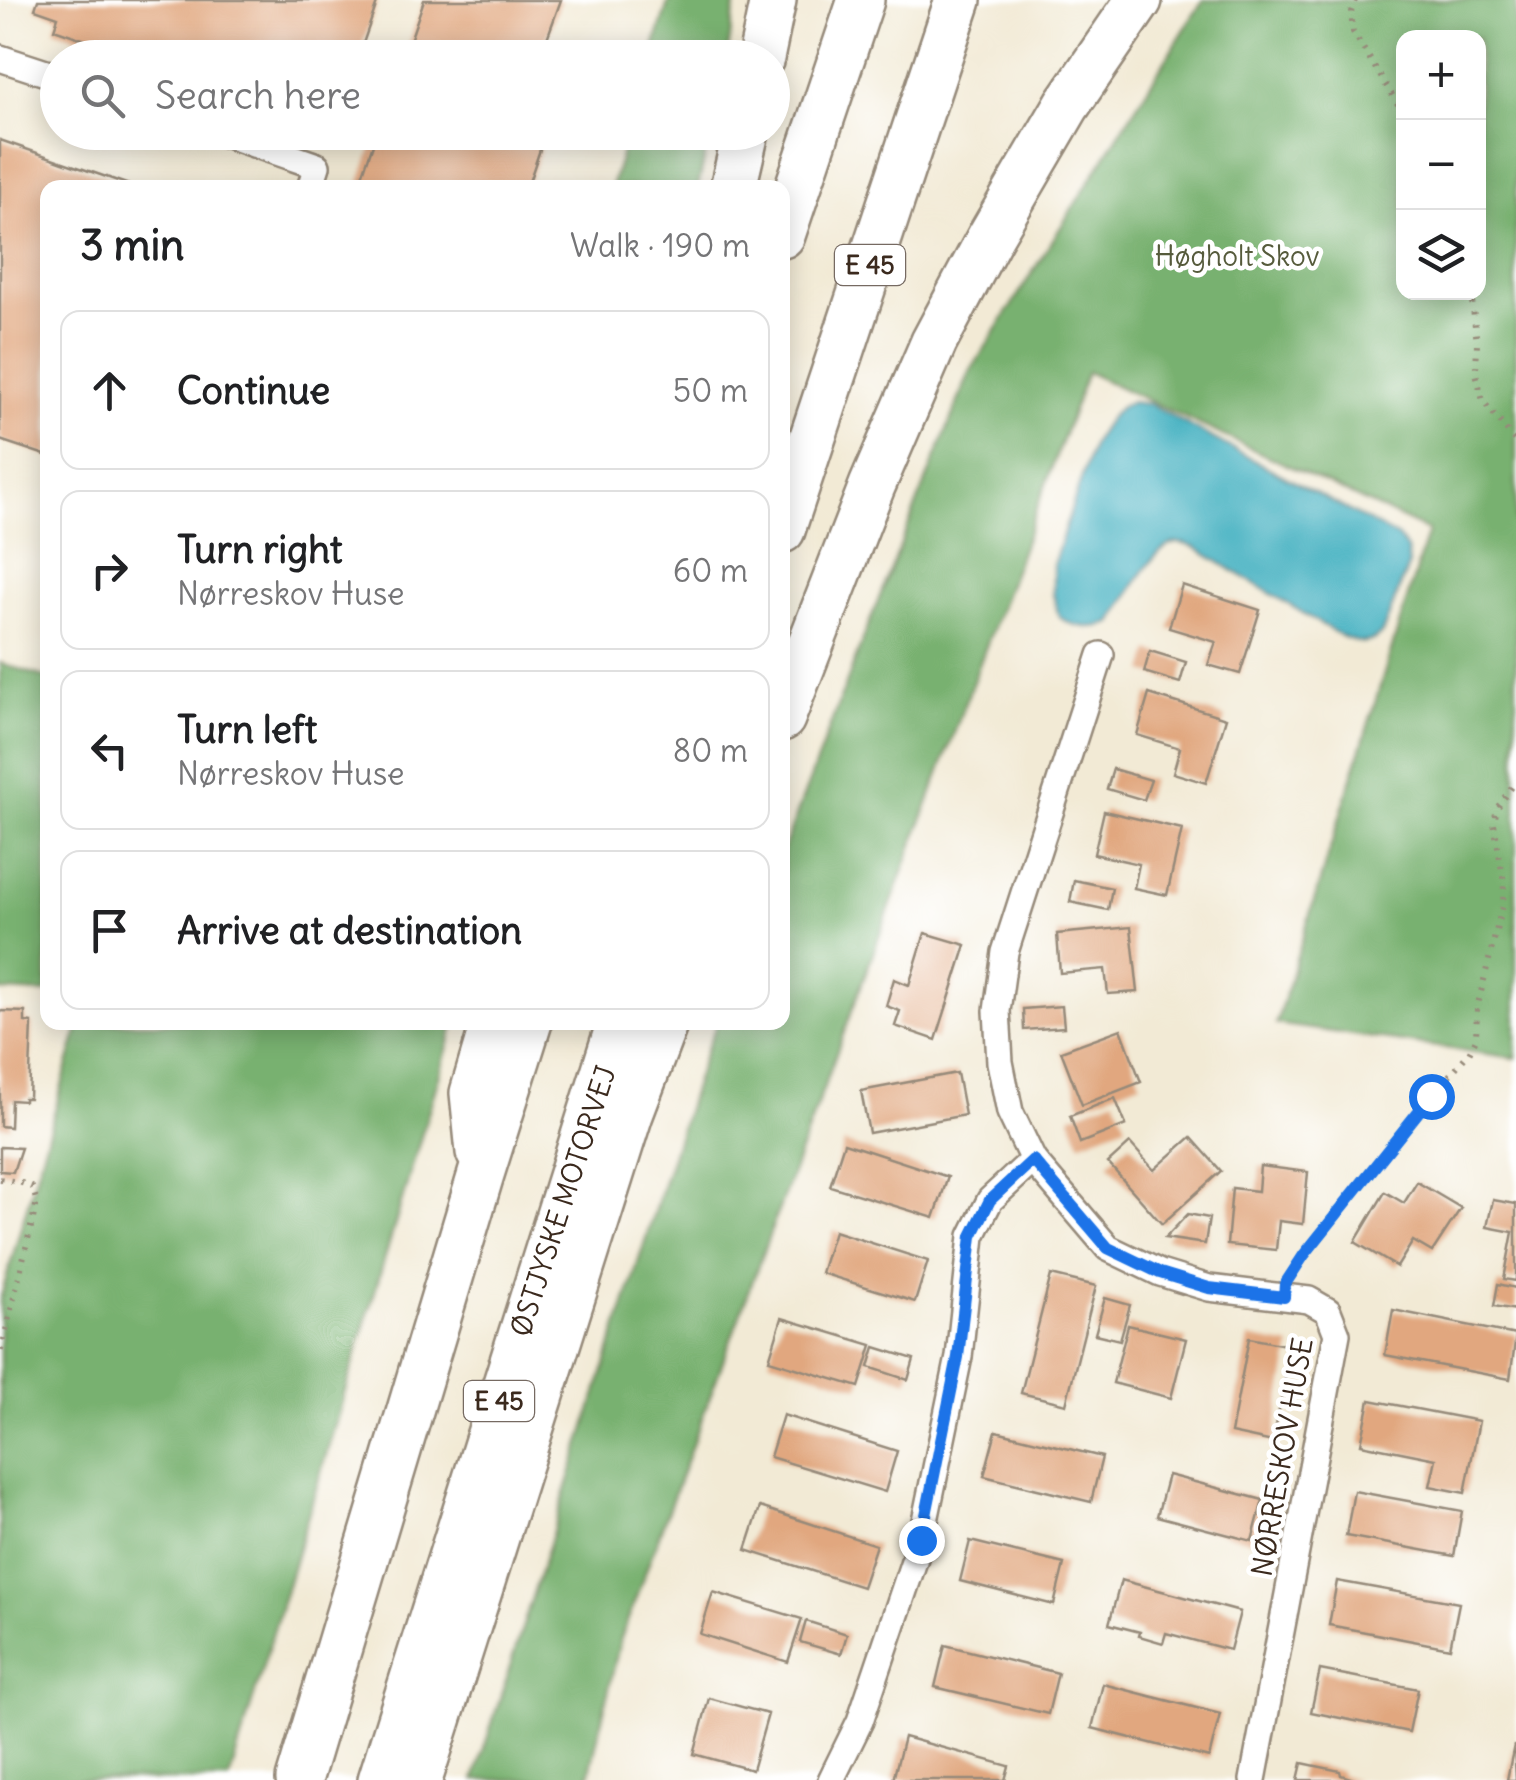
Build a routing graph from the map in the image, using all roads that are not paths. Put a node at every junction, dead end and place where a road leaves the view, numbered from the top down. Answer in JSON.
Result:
{"nodes":[{"id":1,"x":773,"y":0,"type":"edge"},
{"id":2,"x":860,"y":0,"type":"edge"},
{"id":3,"x":958,"y":0,"type":"edge"},
{"id":4,"x":1139,"y":0,"type":"edge"},
{"id":5,"x":765,"y":40,"type":"edge"},
{"id":6,"x":0,"y":58,"type":"edge"},
{"id":7,"x":40,"y":72,"type":"edge"},
{"id":8,"x":257,"y":150,"type":"edge"},
{"id":9,"x":742,"y":150,"type":"edge"},
{"id":10,"x":313,"y":177,"type":"edge"},
{"id":11,"x":735,"y":180,"type":"edge"},
{"id":12,"x":790,"y":212,"type":"edge"},
{"id":13,"x":790,"y":506,"type":"edge"},
{"id":14,"x":1102,"y":654,"type":"dead end"},
{"id":15,"x":790,"y":697,"type":"edge"},
{"id":16,"x":492,"y":1030,"type":"edge"},
{"id":17,"x":526,"y":1030,"type":"edge"},
{"id":18,"x":617,"y":1030,"type":"edge"},
{"id":19,"x":662,"y":1030,"type":"edge"},
{"id":20,"x":1033,"y":1160,"type":"junction"},
{"id":21,"x":481,"y":1174,"type":"junction"},
{"id":22,"x":299,"y":1780,"type":"edge"},
{"id":23,"x":381,"y":1780,"type":"edge"},
{"id":24,"x":419,"y":1780,"type":"edge"},
{"id":25,"x":831,"y":1780,"type":"edge"},
{"id":26,"x":1254,"y":1780,"type":"edge"}],
"edges":[{"from":1,"to":5,"type":"highway"},
{"from":2,"to":12,"type":"highway"},
{"from":3,"to":13,"type":"highway","number":"E 45"},
{"from":4,"to":15,"type":"highway"},
{"from":6,"to":7,"type":"street"},
{"from":8,"to":10,"type":"street"},
{"from":9,"to":11,"type":"highway"},
{"from":14,"to":20,"type":"street","name":"NØRRESKOV HUSE"},
{"from":16,"to":21,"type":"highway"},
{"from":17,"to":21,"type":"highway"},
{"from":18,"to":23,"type":"highway","name":"ØSTJYSKE MOTORVEJ","number":"E 45"},
{"from":19,"to":24,"type":"highway"},
{"from":20,"to":25,"type":"street"},
{"from":20,"to":26,"type":"street","name":"NØRRESKOV HUSE"},
{"from":21,"to":22,"type":"highway"}]}
